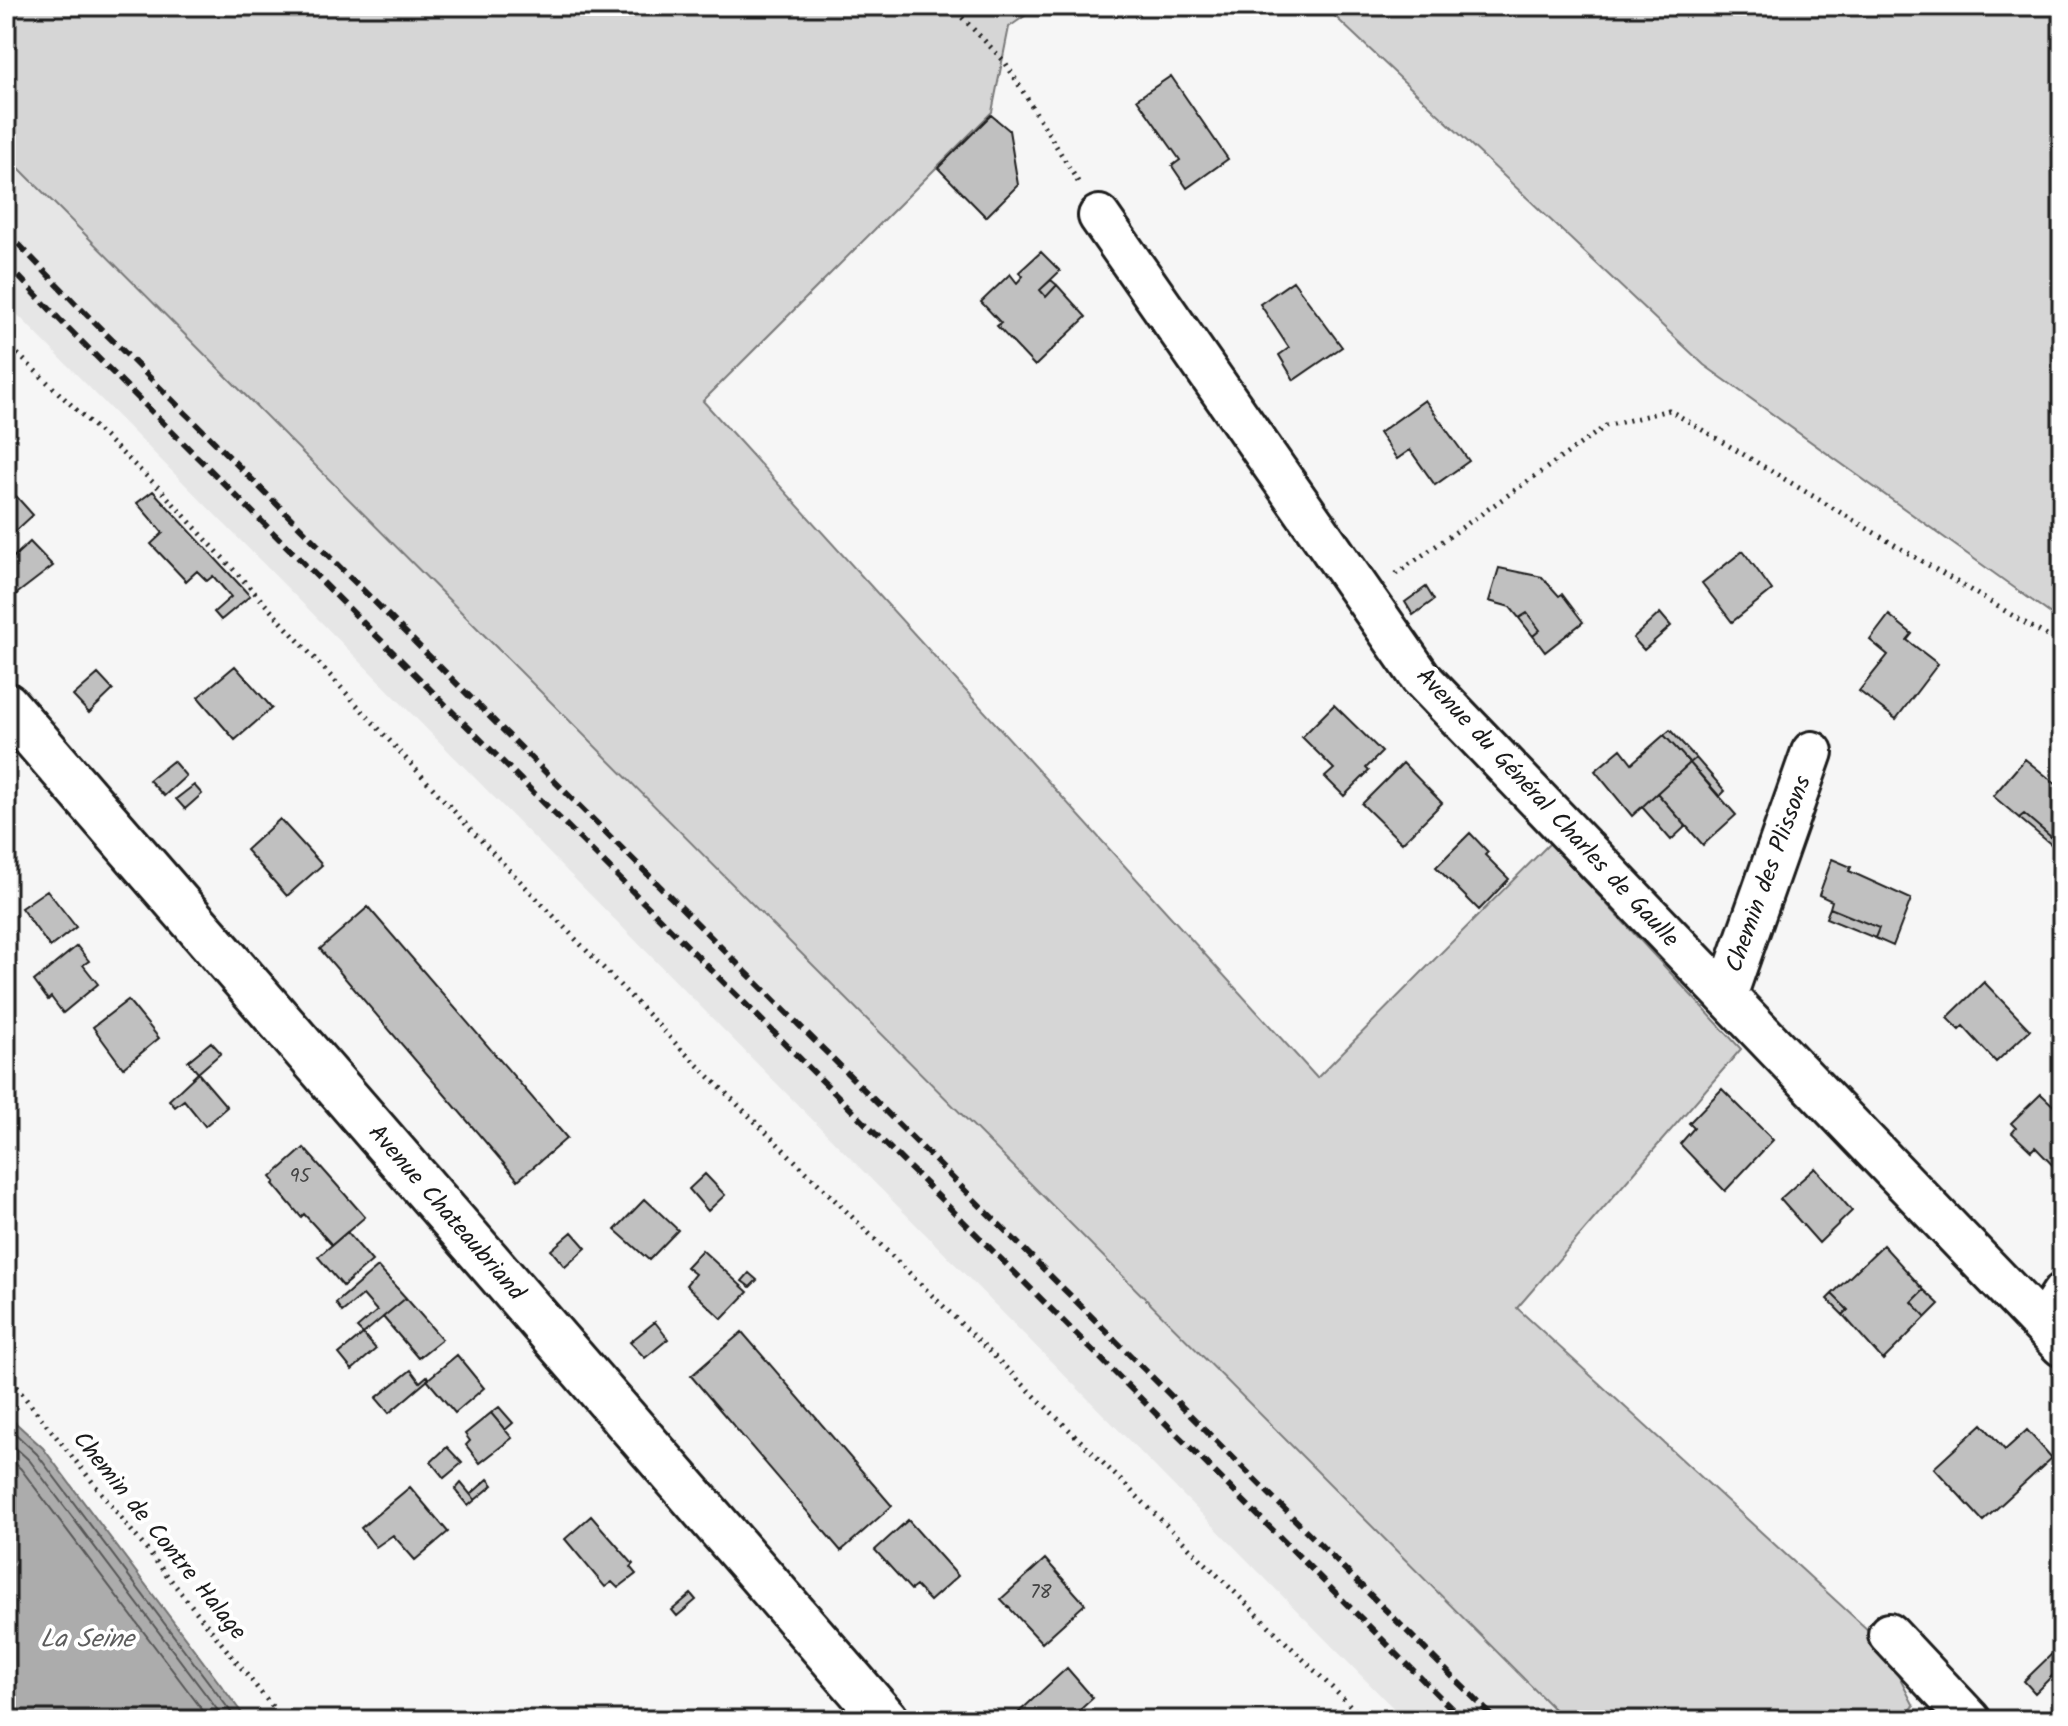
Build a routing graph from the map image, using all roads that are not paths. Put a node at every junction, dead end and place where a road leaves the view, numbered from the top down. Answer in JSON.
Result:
{"nodes":[{"id":1,"x":1099,"y":216,"type":"road end"},
{"id":2,"x":6,"y":705,"type":"edge"},
{"id":3,"x":6,"y":742,"type":"edge"},
{"id":4,"x":1812,"y":752,"type":"dead end"},
{"id":5,"x":1726,"y":996,"type":"junction"},
{"id":6,"x":2055,"y":1322,"type":"edge"},
{"id":7,"x":1889,"y":1634,"type":"dead end"},
{"id":8,"x":854,"y":1720,"type":"edge"},
{"id":9,"x":886,"y":1720,"type":"edge"},
{"id":10,"x":1970,"y":1720,"type":"edge"}],
"edges":[{"from":1,"to":5,"type":"street","name":"Avenue du Général Charles de Gaulle"},
{"from":2,"to":9,"type":"main road","name":"Avenue Chateaubriand"},
{"from":3,"to":8,"type":"main road","name":"Avenue Chateaubriand"},
{"from":4,"to":5,"type":"street","name":"Chemin des Plissons"},
{"from":5,"to":6,"type":"street","name":"Avenue du Général Charles de Gaulle"},
{"from":7,"to":10,"type":"street"}]}
